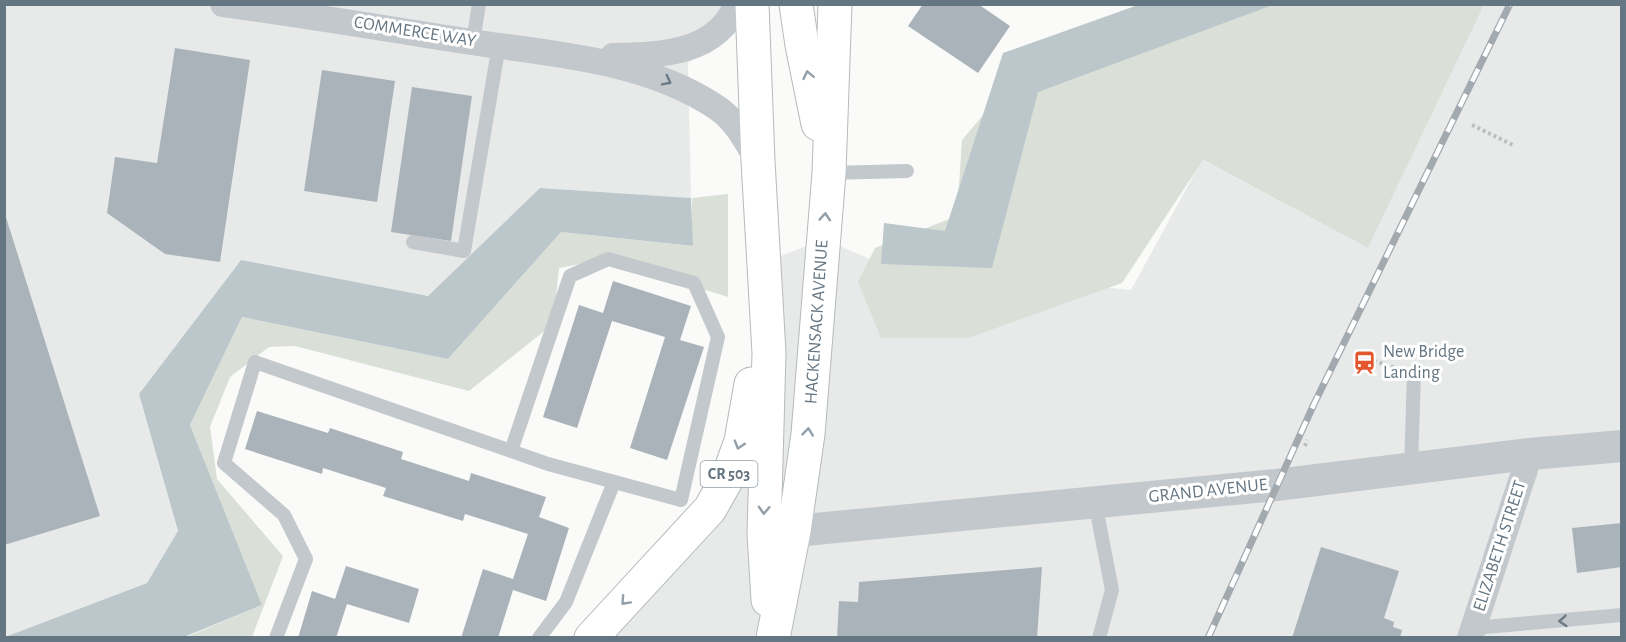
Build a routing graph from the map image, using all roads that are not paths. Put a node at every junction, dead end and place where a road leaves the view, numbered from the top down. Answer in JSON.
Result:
{"nodes":[{"id":1,"x":223,"y":4,"type":"edge"},
{"id":2,"x":479,"y":4,"type":"edge"},
{"id":3,"x":737,"y":4,"type":"edge"},
{"id":4,"x":752,"y":4,"type":"edge"},
{"id":5,"x":796,"y":4,"type":"edge"},
{"id":6,"x":839,"y":8,"type":"edge"},
{"id":7,"x":473,"y":42,"type":"junction"},
{"id":8,"x":499,"y":45,"type":"junction"},
{"id":9,"x":570,"y":57,"type":"junction"},
{"id":10,"x":758,"y":161,"type":"junction"},
{"id":11,"x":907,"y":171,"type":"dead end"},
{"id":12,"x":829,"y":173,"type":"junction"},
{"id":13,"x":412,"y":242,"type":"dead end"},
{"id":14,"x":763,"y":263,"type":"junction"},
{"id":15,"x":1414,"y":373,"type":"road end"},
{"id":16,"x":1622,"y":446,"type":"edge"},
{"id":17,"x":511,"y":452,"type":"junction"},
{"id":18,"x":1530,"y":454,"type":"junction"},
{"id":19,"x":1411,"y":468,"type":"junction"},
{"id":20,"x":614,"y":482,"type":"junction"},
{"id":21,"x":1095,"y":502,"type":"junction"},
{"id":22,"x":696,"y":504,"type":"junction"},
{"id":23,"x":794,"y":531,"type":"junction"},
{"id":24,"x":1622,"y":615,"type":"edge"},
{"id":25,"x":1471,"y":633,"type":"edge"},
{"id":26,"x":276,"y":638,"type":"edge"},
{"id":27,"x":539,"y":638,"type":"edge"},
{"id":28,"x":591,"y":638,"type":"edge"},
{"id":29,"x":772,"y":638,"type":"edge"},
{"id":30,"x":1099,"y":638,"type":"edge"}],
"edges":[{"from":1,"to":7,"type":"street","name":"COMMERCE WAY"},
{"from":2,"to":7,"type":"lane"},
{"from":3,"to":9,"type":"street","name":"COMMERCE WAY"},
{"from":4,"to":10,"type":"main road","name":"HACKENSACK AVENUE","number":"CR 503"},
{"from":12,"to":5,"type":"main road","one_way":true},
{"from":6,"to":12,"type":"main road","name":"HACKENSACK AVENUE"},
{"from":7,"to":8,"type":"street","name":"COMMERCE WAY"},
{"from":8,"to":9,"type":"street","name":"COMMERCE WAY"},
{"from":8,"to":13,"type":"lane"},
{"from":9,"to":10,"type":"street","name":"COMMERCE WAY","one_way":true},
{"from":10,"to":14,"type":"main road","name":"HACKENSACK AVENUE","number":"CR 503"},
{"from":11,"to":12,"type":"lane"},
{"from":23,"to":12,"type":"main road","name":"HACKENSACK AVENUE","one_way":true},
{"from":14,"to":22,"type":"main road","number":"CR 503","one_way":true},
{"from":14,"to":29,"type":"main road","name":"HACKENSACK AVENUE","one_way":true},
{"from":15,"to":19,"type":"lane"},
{"from":16,"to":18,"type":"street","name":"GRAND AVENUE"},
{"from":17,"to":20,"type":"lane"},
{"from":17,"to":22,"type":"lane"},
{"from":17,"to":26,"type":"lane"},
{"from":18,"to":19,"type":"street","name":"GRAND AVENUE"},
{"from":18,"to":25,"type":"street","name":"ELIZABETH STREET"},
{"from":19,"to":21,"type":"street","name":"GRAND AVENUE"},
{"from":20,"to":22,"type":"lane"},
{"from":20,"to":27,"type":"lane"},
{"from":21,"to":23,"type":"street","name":"GRAND AVENUE"},
{"from":21,"to":30,"type":"lane"},
{"from":22,"to":28,"type":"main road","number":"CR 503","one_way":true},
{"from":23,"to":29,"type":"main road","name":"HACKENSACK AVENUE"},
{"from":24,"to":25,"type":"lane","one_way":true}]}
